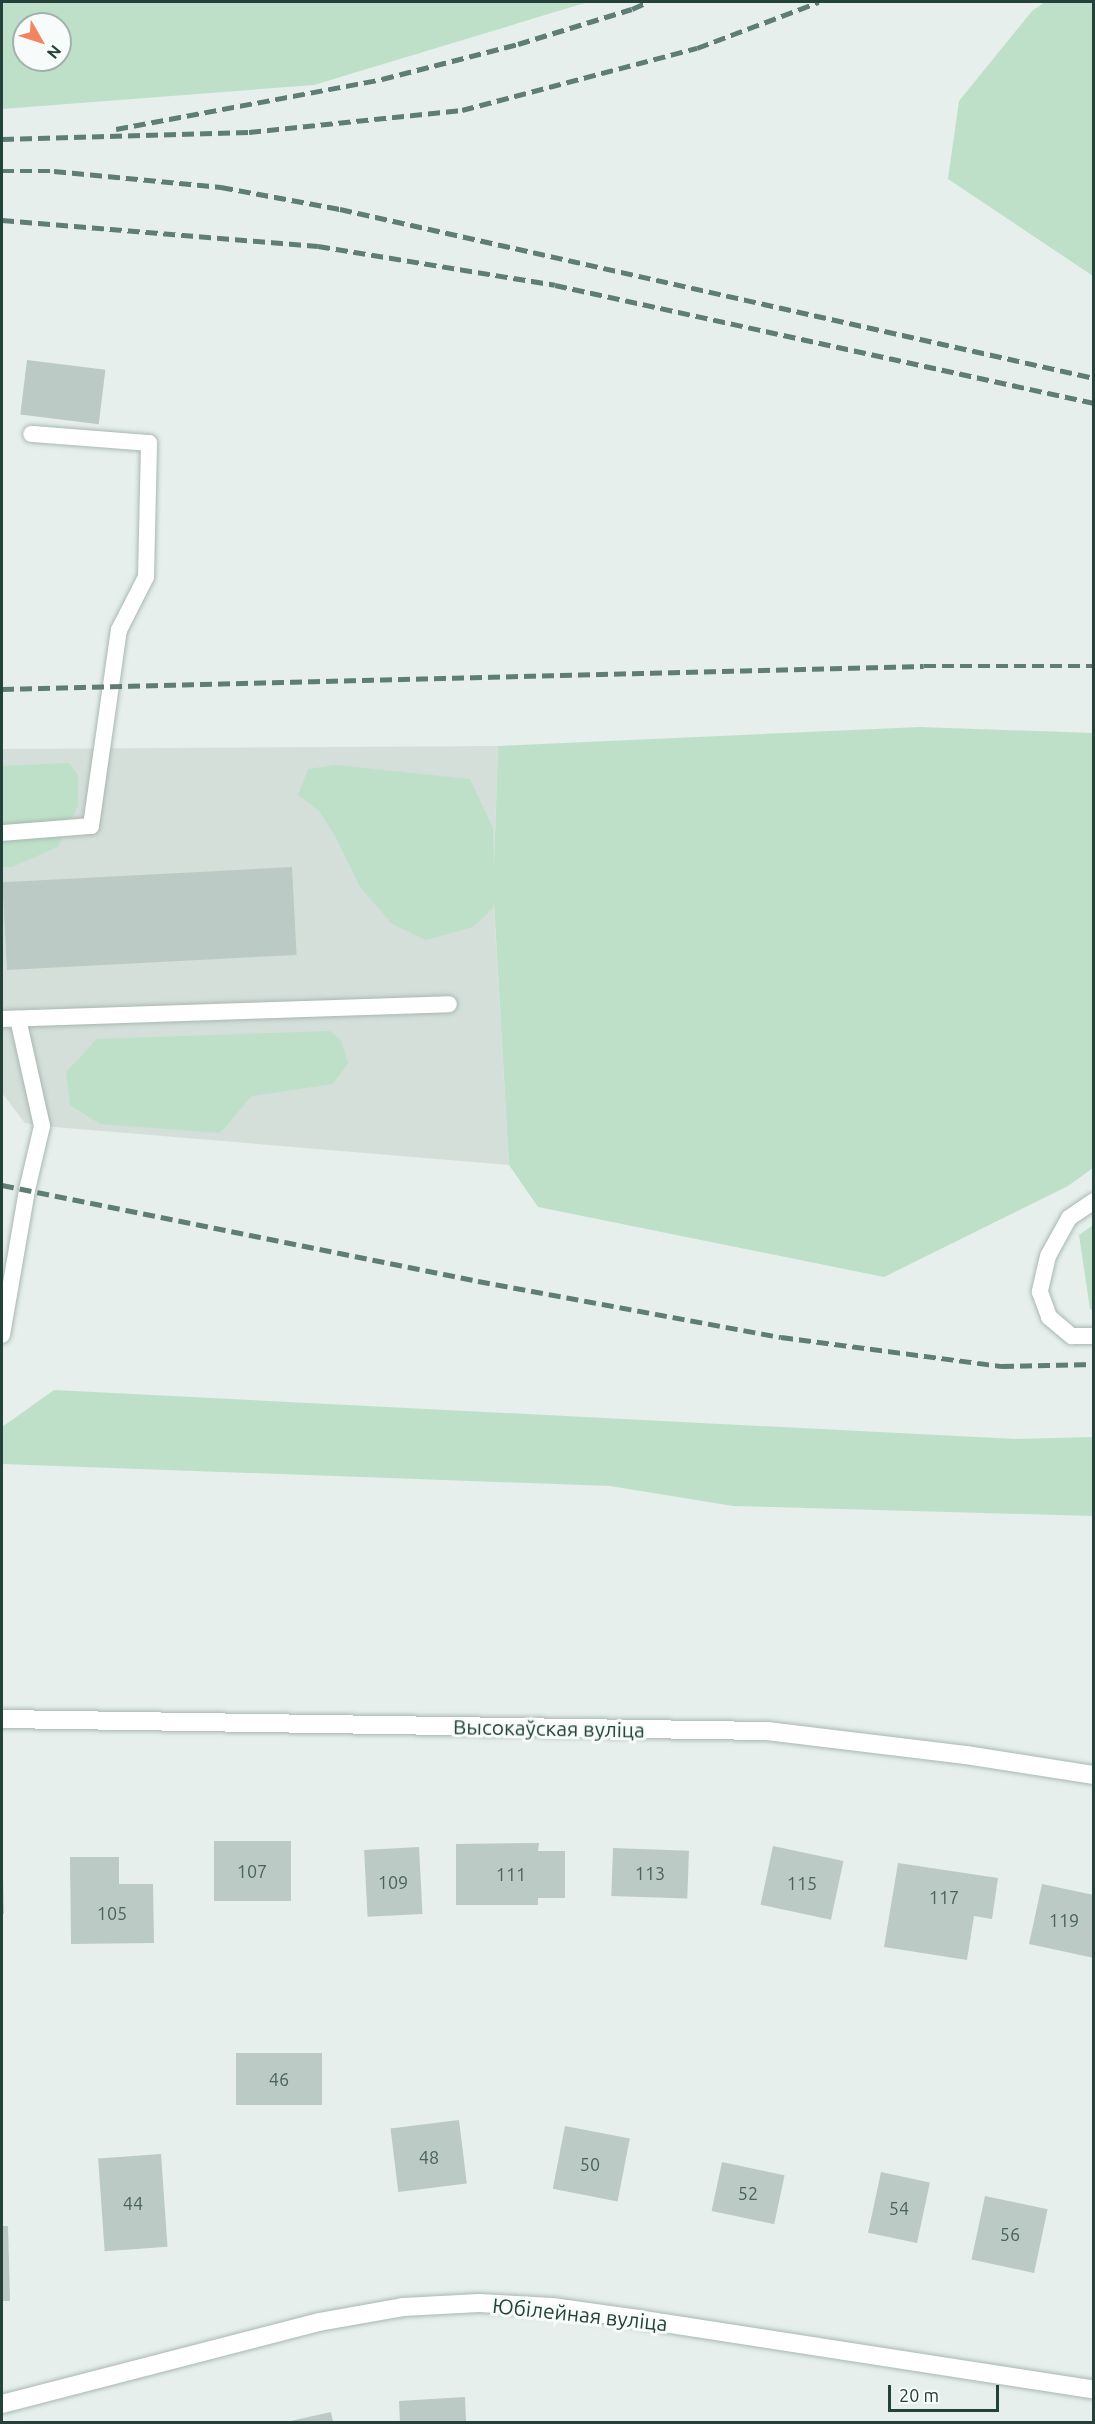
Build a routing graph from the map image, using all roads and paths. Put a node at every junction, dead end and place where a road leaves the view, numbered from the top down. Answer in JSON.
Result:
{"nodes":[{"id":1,"x":31,"y":434,"type":"dead end"},
{"id":2,"x":2,"y":833,"type":"edge"},
{"id":3,"x":449,"y":1004,"type":"dead end"},
{"id":4,"x":10,"y":1019,"type":"edge"},
{"id":5,"x":1094,"y":1201,"type":"edge"},
{"id":6,"x":2,"y":1335,"type":"edge"},
{"id":7,"x":1094,"y":1336,"type":"edge"},
{"id":8,"x":2,"y":1719,"type":"edge"},
{"id":9,"x":1094,"y":1775,"type":"edge"},
{"id":10,"x":1094,"y":2390,"type":"edge"},
{"id":11,"x":2,"y":2404,"type":"edge"}],
"edges":[{"from":1,"to":2,"type":"lane"},
{"from":3,"to":4,"type":"lane"},
{"from":4,"to":6,"type":"lane"},
{"from":5,"to":7,"type":"lane"},
{"from":8,"to":9,"type":"street","name":"Высокаўская вуліца"},
{"from":10,"to":11,"type":"street","name":"Юбілейная вуліца"}]}
